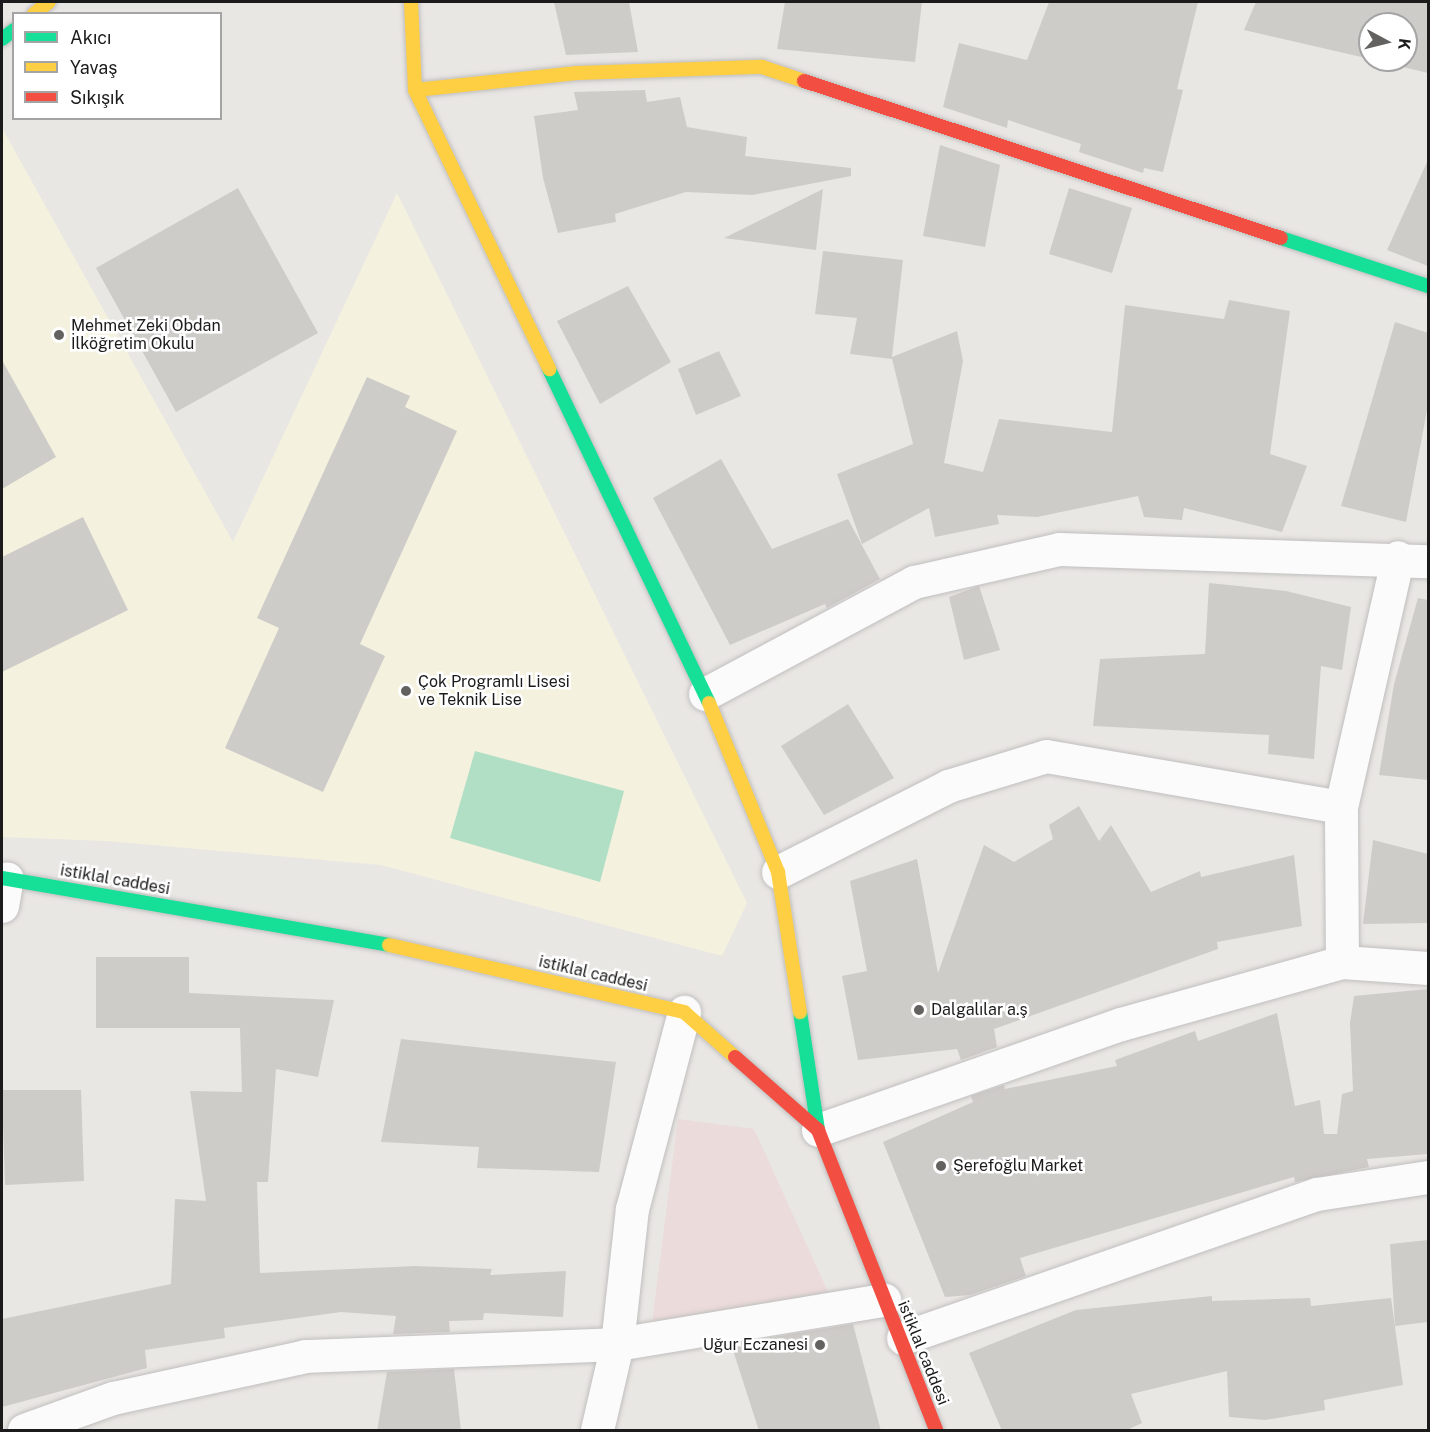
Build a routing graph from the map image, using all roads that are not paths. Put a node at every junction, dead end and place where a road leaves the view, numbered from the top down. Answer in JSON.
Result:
{"nodes":[{"id":1,"x":50,"y":2,"type":"edge"},
{"id":2,"x":411,"y":2,"type":"edge"},
{"id":3,"x":37,"y":12,"type":"edge"},
{"id":4,"x":415,"y":90,"type":"junction"},
{"id":5,"x":1428,"y":286,"type":"edge"},
{"id":6,"x":1413,"y":559,"type":"edge"},
{"id":7,"x":705,"y":694,"type":"junction"},
{"id":8,"x":1341,"y":807,"type":"junction"},
{"id":9,"x":778,"y":872,"type":"junction"},
{"id":10,"x":3,"y":887,"type":"edge"},
{"id":11,"x":1342,"y":962,"type":"junction"},
{"id":12,"x":1428,"y":968,"type":"edge"},
{"id":13,"x":684,"y":1012,"type":"junction"},
{"id":14,"x":818,"y":1130,"type":"junction"},
{"id":15,"x":1428,"y":1177,"type":"edge"},
{"id":16,"x":884,"y":1300,"type":"junction"},
{"id":17,"x":903,"y":1338,"type":"junction"},
{"id":18,"x":617,"y":1344,"type":"junction"},
{"id":19,"x":24,"y":1431,"type":"edge"},
{"id":20,"x":597,"y":1431,"type":"edge"},
{"id":21,"x":936,"y":1431,"type":"edge"}],
"edges":[{"from":1,"to":3,"type":"main road"},
{"from":2,"to":4,"type":"main road"},
{"from":4,"to":5,"type":"main road"},
{"from":4,"to":7,"type":"main road"},
{"from":6,"to":7,"type":"street"},
{"from":6,"to":8,"type":"street"},
{"from":7,"to":9,"type":"main road"},
{"from":8,"to":9,"type":"street"},
{"from":8,"to":11,"type":"street"},
{"from":9,"to":14,"type":"main road"},
{"from":10,"to":13,"type":"main road","name":"istiklal caddesi"},
{"from":11,"to":12,"type":"street"},
{"from":11,"to":14,"type":"street"},
{"from":13,"to":14,"type":"main road","name":"istiklal caddesi"},
{"from":13,"to":18,"type":"street"},
{"from":14,"to":16,"type":"main road","name":"istiklal caddesi"},
{"from":15,"to":17,"type":"street"},
{"from":16,"to":17,"type":"main road","name":"istiklal caddesi"},
{"from":16,"to":18,"type":"street"},
{"from":17,"to":21,"type":"main road","name":"istiklal caddesi"},
{"from":18,"to":19,"type":"street"},
{"from":18,"to":20,"type":"street"}]}
